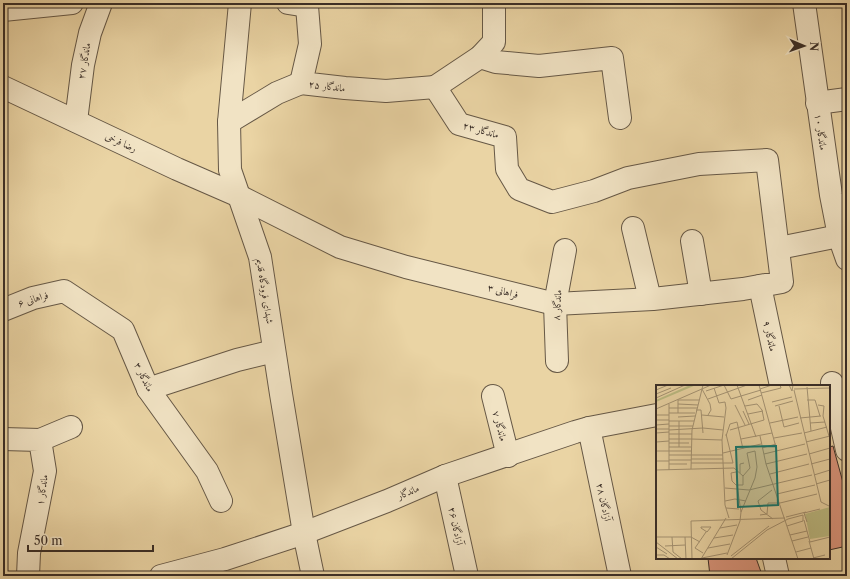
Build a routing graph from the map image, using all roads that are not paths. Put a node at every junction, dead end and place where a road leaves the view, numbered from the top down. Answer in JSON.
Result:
{"nodes":[{"id":1,"x":72,"y":3,"type":"edge"},
{"id":2,"x":101,"y":3,"type":"edge"},
{"id":3,"x":240,"y":3,"type":"edge"},
{"id":4,"x":494,"y":3,"type":"edge"},
{"id":5,"x":804,"y":3,"type":"edge"},
{"id":6,"x":301,"y":4,"type":"edge"},
{"id":7,"x":3,"y":10,"type":"edge"},
{"id":8,"x":480,"y":56,"type":"junction"},
{"id":9,"x":301,"y":83,"type":"junction"},
{"id":10,"x":3,"y":87,"type":"edge"},
{"id":11,"x":435,"y":87,"type":"junction"},
{"id":12,"x":847,"y":99,"type":"edge"},
{"id":13,"x":817,"y":103,"type":"junction"},
{"id":14,"x":620,"y":118,"type":"dead end"},
{"id":15,"x":76,"y":121,"type":"junction"},
{"id":16,"x":229,"y":122,"type":"junction"},
{"id":17,"x":239,"y":196,"type":"junction"},
{"id":18,"x":634,"y":228,"type":"dead end"},
{"id":19,"x":843,"y":233,"type":"edge"},
{"id":20,"x":692,"y":241,"type":"dead end"},
{"id":21,"x":779,"y":248,"type":"junction"},
{"id":22,"x":565,"y":250,"type":"dead end"},
{"id":23,"x":847,"y":259,"type":"edge"},
{"id":24,"x":760,"y":286,"type":"junction"},
{"id":25,"x":64,"y":290,"type":"joint"},
{"id":26,"x":701,"y":294,"type":"junction"},
{"id":27,"x":650,"y":299,"type":"junction"},
{"id":28,"x":555,"y":304,"type":"junction"},
{"id":29,"x":3,"y":310,"type":"edge"},
{"id":30,"x":274,"y":351,"type":"junction"},
{"id":31,"x":557,"y":361,"type":"dead end"},
{"id":32,"x":831,"y":383,"type":"edge"},
{"id":33,"x":781,"y":385,"type":"edge"},
{"id":34,"x":148,"y":389,"type":"junction"},
{"id":35,"x":492,"y":396,"type":"dead end"},
{"id":36,"x":656,"y":416,"type":"edge"},
{"id":37,"x":71,"y":427,"type":"dead end"},
{"id":38,"x":589,"y":428,"type":"junction"},
{"id":39,"x":3,"y":439,"type":"edge"},
{"id":40,"x":40,"y":440,"type":"junction"},
{"id":41,"x":847,"y":450,"type":"edge"},
{"id":42,"x":508,"y":456,"type":"junction"},
{"id":43,"x":445,"y":476,"type":"junction"},
{"id":44,"x":221,"y":501,"type":"dead end"},
{"id":45,"x":304,"y":533,"type":"junction"},
{"id":46,"x":774,"y":559,"type":"edge"},
{"id":47,"x":28,"y":576,"type":"edge"},
{"id":48,"x":163,"y":576,"type":"edge"},
{"id":49,"x":313,"y":576,"type":"edge"},
{"id":50,"x":467,"y":576,"type":"edge"},
{"id":51,"x":620,"y":576,"type":"edge"},
{"id":52,"x":778,"y":576,"type":"edge"}],
"edges":[{"from":1,"to":7,"type":"street"},
{"from":2,"to":15,"type":"street","name":"ماندگار ۲۷"},
{"from":3,"to":16,"type":"street","name":"شهدای فرودگاه قدیم"},
{"from":4,"to":8,"type":"street"},
{"from":5,"to":13,"type":"street","name":"ماندگار ۱۰"},
{"from":6,"to":9,"type":"street","name":"ماندگار ۲۵"},
{"from":8,"to":11,"type":"street"},
{"from":8,"to":14,"type":"street"},
{"from":9,"to":11,"type":"street","name":"ماندگار ۲۵"},
{"from":9,"to":16,"type":"street"},
{"from":10,"to":15,"type":"street","name":"رضا فرخی"},
{"from":11,"to":21,"type":"street","name":"ماندگار ۲۳"},
{"from":12,"to":13,"type":"street"},
{"from":13,"to":19,"type":"street","name":"ماندگار ۱۰"},
{"from":15,"to":17,"type":"street","name":"رضا فرخی"},
{"from":16,"to":17,"type":"street","name":"شهدای فرودگاه قدیم"},
{"from":17,"to":28,"type":"street","name":"فراهانی ۳"},
{"from":17,"to":30,"type":"street","name":"شهدای فرودگاه قدیم"},
{"from":18,"to":27,"type":"street"},
{"from":19,"to":21,"type":"street"},
{"from":19,"to":23,"type":"street","name":"ماندگار ۱۰"},
{"from":20,"to":26,"type":"street"},
{"from":21,"to":24,"type":"street","name":"فراهانی ۳"},
{"from":22,"to":28,"type":"street","name":"ماندگار ۸"},
{"from":24,"to":26,"type":"street","name":"فراهانی ۳"},
{"from":24,"to":33,"type":"street","name":"ماندگار ۹"},
{"from":25,"to":29,"type":"street","name":"فراهانی ۶"},
{"from":25,"to":34,"type":"street","name":"ماندگار ۳"},
{"from":26,"to":27,"type":"street","name":"فراهانی ۳"},
{"from":27,"to":28,"type":"street","name":"فراهانی ۳"},
{"from":28,"to":31,"type":"street","name":"ماندگار ۸"},
{"from":30,"to":34,"type":"street"},
{"from":30,"to":45,"type":"street","name":"شهدای فرودگاه قدیم"},
{"from":32,"to":41,"type":"street"},
{"from":34,"to":44,"type":"street","name":"ماندگار ۳"},
{"from":35,"to":42,"type":"street","name":"ماندگار ۷"},
{"from":36,"to":38,"type":"street","name":"ماندگار"},
{"from":37,"to":40,"type":"street"},
{"from":38,"to":42,"type":"street","name":"ماندگار"},
{"from":38,"to":51,"type":"street","name":"آزادگان ۲۸"},
{"from":39,"to":40,"type":"street"},
{"from":40,"to":47,"type":"street","name":"ماندگار ۱"},
{"from":42,"to":43,"type":"street","name":"ماندگار"},
{"from":43,"to":45,"type":"street","name":"ماندگار"},
{"from":43,"to":50,"type":"street","name":"آزادگان ۲۶"},
{"from":45,"to":48,"type":"street","name":"ماندگار"},
{"from":45,"to":49,"type":"street","name":"شهدای فرودگاه قدیم"},
{"from":46,"to":52,"type":"street"}]}
